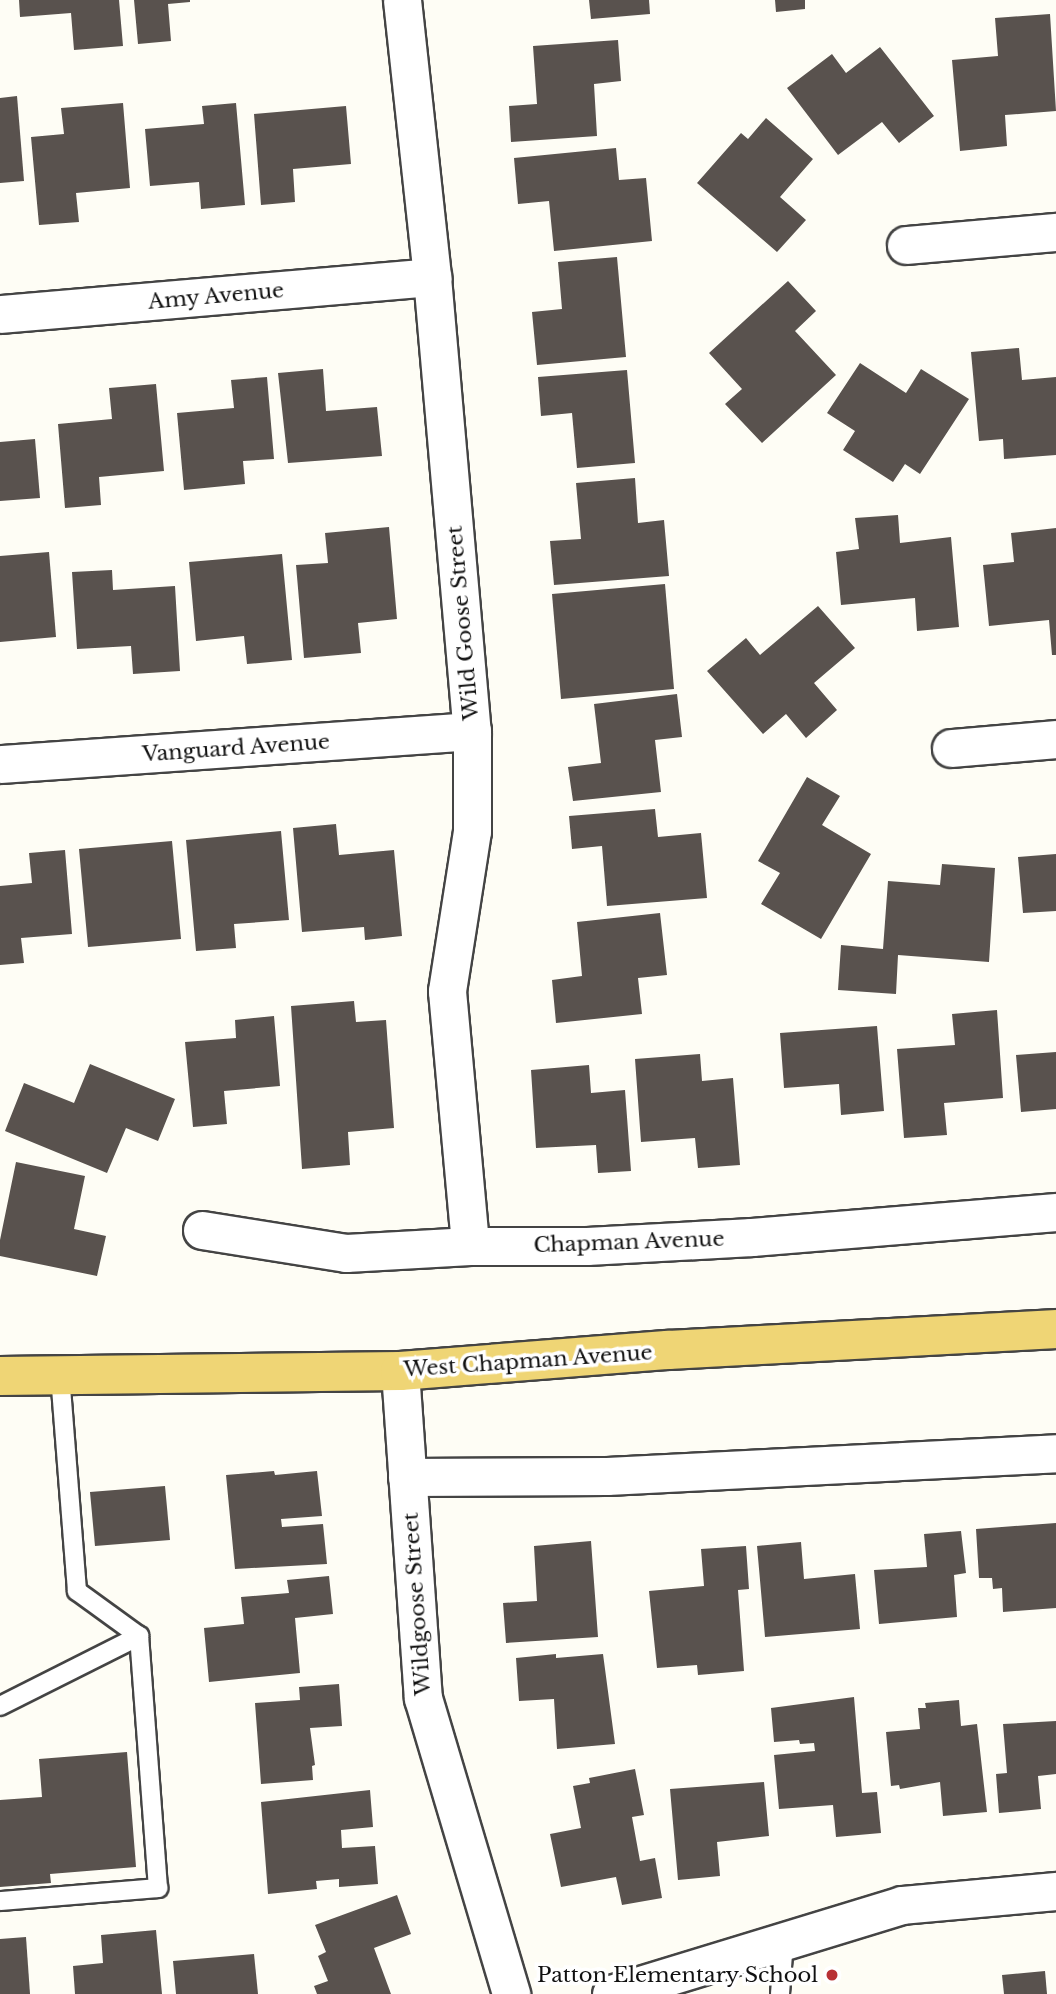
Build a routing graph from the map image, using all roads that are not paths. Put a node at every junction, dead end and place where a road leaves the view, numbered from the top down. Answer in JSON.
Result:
{"nodes":[{"id":1,"x":402,"y":0,"type":"edge"},
{"id":2,"x":1056,"y":232,"type":"edge"},
{"id":3,"x":906,"y":245,"type":"dead end"},
{"id":4,"x":432,"y":277,"type":"junction"},
{"id":5,"x":0,"y":314,"type":"edge"},
{"id":6,"x":472,"y":731,"type":"junction"},
{"id":7,"x":1056,"y":738,"type":"edge"},
{"id":8,"x":951,"y":748,"type":"dead end"},
{"id":9,"x":0,"y":764,"type":"edge"},
{"id":10,"x":1056,"y":1212,"type":"edge"},
{"id":11,"x":202,"y":1230,"type":"dead end"},
{"id":12,"x":470,"y":1246,"type":"junction"},
{"id":13,"x":1056,"y":1329,"type":"edge"},
{"id":14,"x":400,"y":1371,"type":"junction"},
{"id":15,"x":0,"y":1376,"type":"edge"},
{"id":16,"x":60,"y":1376,"type":"junction"},
{"id":17,"x":1056,"y":1453,"type":"edge"},
{"id":18,"x":407,"y":1477,"type":"junction"},
{"id":19,"x":138,"y":1636,"type":"junction"},
{"id":20,"x":0,"y":1706,"type":"edge"},
{"id":21,"x":1056,"y":1891,"type":"edge"},
{"id":22,"x":0,"y":1901,"type":"edge"},
{"id":23,"x":784,"y":1941,"type":"junction"},
{"id":24,"x":511,"y":1994,"type":"edge"},
{"id":25,"x":611,"y":1994,"type":"edge"},
{"id":26,"x":780,"y":1994,"type":"edge"}],
"edges":[{"from":1,"to":4,"type":"street","name":"Wild Goose Street"},
{"from":2,"to":3,"type":"street"},
{"from":4,"to":5,"type":"street","name":"Amy Avenue"},
{"from":4,"to":6,"type":"street","name":"Wild Goose Street"},
{"from":6,"to":9,"type":"street","name":"Vanguard Avenue"},
{"from":6,"to":12,"type":"street","name":"Wild Goose Street"},
{"from":7,"to":8,"type":"street"},
{"from":10,"to":12,"type":"street","name":"Chapman Avenue"},
{"from":11,"to":12,"type":"street","name":"Chapman Avenue"},
{"from":13,"to":14,"type":"main road","name":"West Chapman Avenue"},
{"from":14,"to":16,"type":"main road","name":"West Chapman Avenue"},
{"from":14,"to":18,"type":"street","name":"Wildgoose Street"},
{"from":15,"to":16,"type":"main road","name":"West Chapman Avenue"},
{"from":16,"to":19,"type":"lane"},
{"from":17,"to":18,"type":"street"},
{"from":18,"to":24,"type":"street","name":"Wildgoose Street"},
{"from":19,"to":20,"type":"lane"},
{"from":19,"to":22,"type":"lane"},
{"from":21,"to":23,"type":"street"},
{"from":23,"to":25,"type":"street"},
{"from":23,"to":26,"type":"lane"}]}
